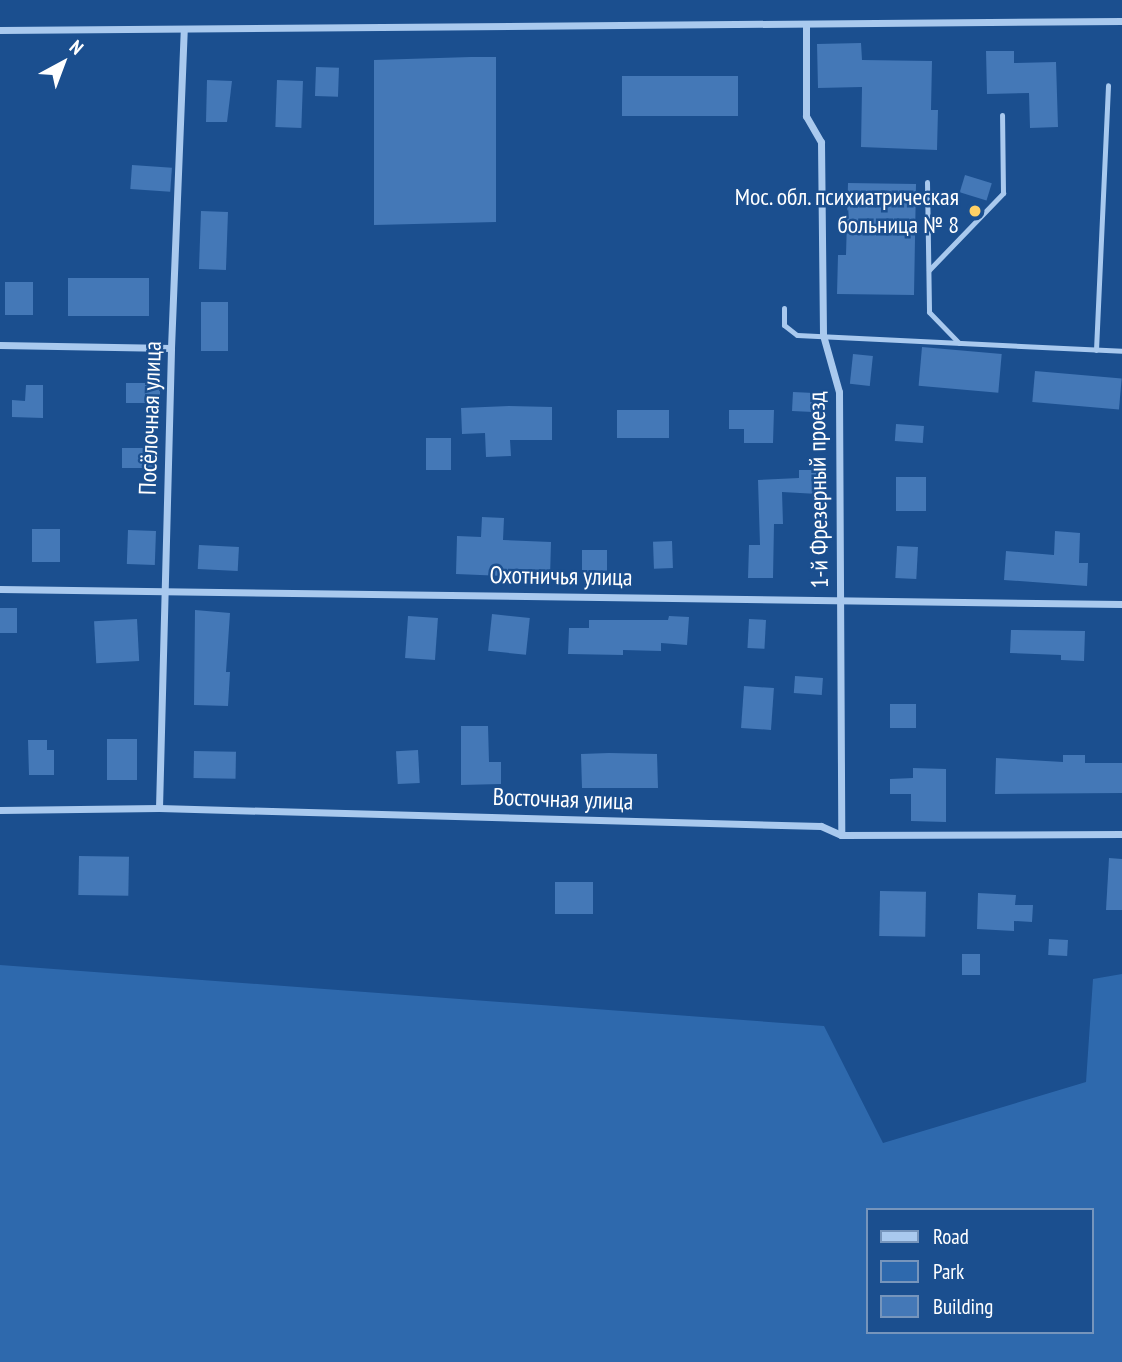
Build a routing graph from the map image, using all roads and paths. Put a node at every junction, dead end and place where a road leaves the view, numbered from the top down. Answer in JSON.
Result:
{"nodes":[{"id":1,"x":1122,"y":21,"type":"edge"},
{"id":2,"x":806,"y":24,"type":"junction"},
{"id":3,"x":184,"y":29,"type":"junction"},
{"id":4,"x":0,"y":30,"type":"edge"},
{"id":5,"x":1108,"y":85,"type":"dead end"},
{"id":6,"x":1002,"y":115,"type":"dead end"},
{"id":7,"x":927,"y":182,"type":"dead end"},
{"id":8,"x":929,"y":270,"type":"junction"},
{"id":9,"x":784,"y":308,"type":"dead end"},
{"id":10,"x":823,"y":335,"type":"junction"},
{"id":11,"x":959,"y":343,"type":"junction"},
{"id":12,"x":0,"y":345,"type":"edge"},
{"id":13,"x":171,"y":348,"type":"junction"},
{"id":14,"x":1096,"y":350,"type":"junction"},
{"id":15,"x":1122,"y":351,"type":"edge"},
{"id":16,"x":0,"y":589,"type":"edge"},
{"id":17,"x":164,"y":590,"type":"junction"},
{"id":18,"x":839,"y":599,"type":"junction"},
{"id":19,"x":1122,"y":604,"type":"edge"},
{"id":20,"x":159,"y":808,"type":"junction"},
{"id":21,"x":0,"y":810,"type":"edge"},
{"id":22,"x":1122,"y":834,"type":"edge"},
{"id":23,"x":841,"y":835,"type":"junction"}],
"edges":[{"from":1,"to":2,"type":"street"},
{"from":2,"to":3,"type":"street"},
{"from":2,"to":10,"type":"street","name":"1-й Фрезерный проезд"},
{"from":3,"to":4,"type":"street"},
{"from":3,"to":13,"type":"street","name":"Посёлочная улица"},
{"from":5,"to":14,"type":"lane"},
{"from":6,"to":8,"type":"lane"},
{"from":7,"to":8,"type":"lane"},
{"from":8,"to":11,"type":"lane"},
{"from":9,"to":10,"type":"lane"},
{"from":10,"to":11,"type":"lane"},
{"from":10,"to":18,"type":"street","name":"1-й Фрезерный проезд"},
{"from":11,"to":14,"type":"lane"},
{"from":12,"to":13,"type":"street"},
{"from":13,"to":17,"type":"street","name":"Посёлочная улица"},
{"from":14,"to":15,"type":"lane"},
{"from":16,"to":17,"type":"street","name":"Охотничья улица"},
{"from":17,"to":18,"type":"street","name":"Охотничья улица"},
{"from":17,"to":20,"type":"street","name":"Посёлочная улица"},
{"from":18,"to":19,"type":"street","name":"Охотничья улица"},
{"from":18,"to":23,"type":"street","name":"1-й Фрезерный проезд"},
{"from":20,"to":21,"type":"street","name":"Восточная улица"},
{"from":20,"to":23,"type":"street","name":"Восточная улица"},
{"from":22,"to":23,"type":"street","name":"Восточная улица"}]}
